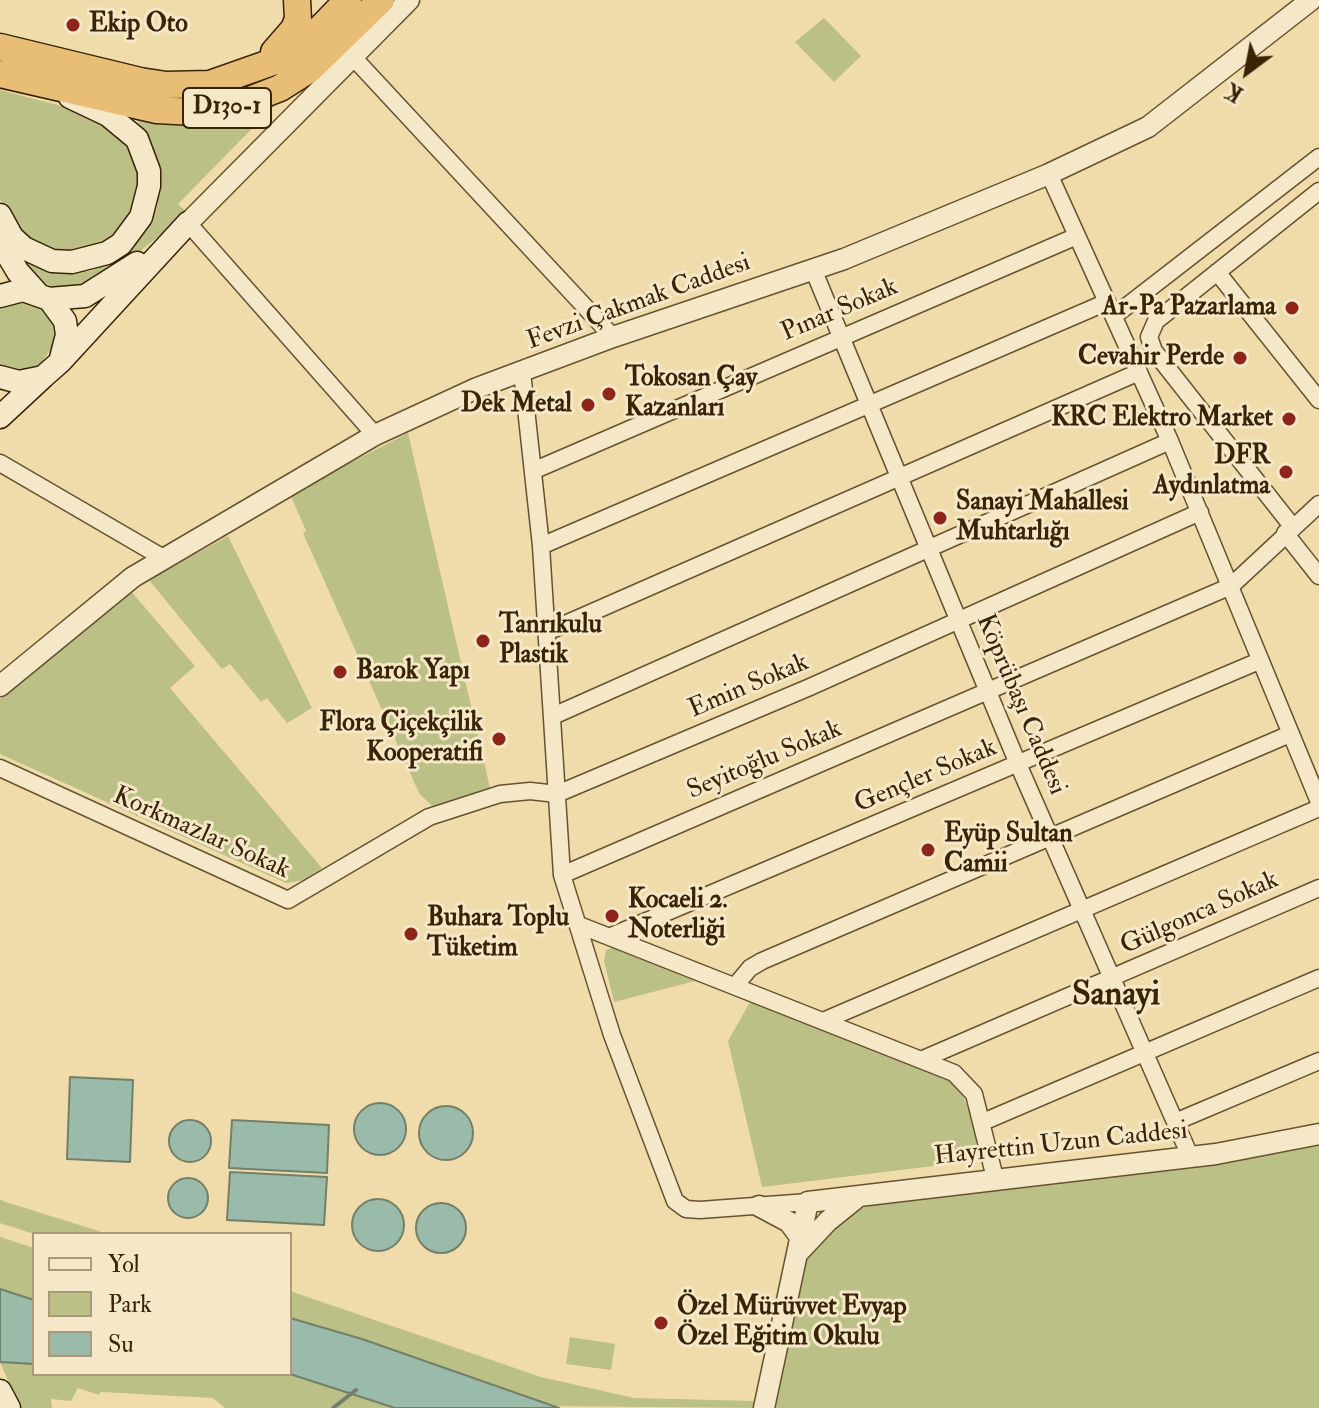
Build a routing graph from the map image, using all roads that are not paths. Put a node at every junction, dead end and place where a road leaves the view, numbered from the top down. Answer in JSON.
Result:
{"nodes":[{"id":1,"x":297,"y":0,"type":"edge"},
{"id":2,"x":348,"y":0,"type":"edge"},
{"id":3,"x":381,"y":0,"type":"edge"},
{"id":4,"x":409,"y":0,"type":"edge"},
{"id":5,"x":1311,"y":0,"type":"edge"},
{"id":6,"x":0,"y":47,"type":"edge"},
{"id":7,"x":352,"y":56,"type":"junction"},
{"id":8,"x":43,"y":70,"type":"junction"},
{"id":9,"x":0,"y":74,"type":"edge"},
{"id":10,"x":233,"y":79,"type":"junction"},
{"id":11,"x":1319,"y":157,"type":"edge"},
{"id":12,"x":1049,"y":174,"type":"junction"},
{"id":13,"x":1319,"y":191,"type":"edge"},
{"id":14,"x":0,"y":215,"type":"edge"},
{"id":15,"x":188,"y":223,"type":"junction"},
{"id":16,"x":1077,"y":236,"type":"junction"},
{"id":17,"x":0,"y":242,"type":"edge"},
{"id":18,"x":813,"y":269,"type":"junction"},
{"id":19,"x":1217,"y":272,"type":"junction"},
{"id":20,"x":0,"y":296,"type":"edge"},
{"id":21,"x":43,"y":296,"type":"junction"},
{"id":22,"x":1111,"y":309,"type":"junction"},
{"id":23,"x":613,"y":337,"type":"junction"},
{"id":24,"x":841,"y":337,"type":"junction"},
{"id":25,"x":51,"y":369,"type":"junction"},
{"id":26,"x":522,"y":372,"type":"junction"},
{"id":27,"x":1139,"y":372,"type":"junction"},
{"id":28,"x":0,"y":377,"type":"edge"},
{"id":29,"x":1319,"y":400,"type":"edge"},
{"id":30,"x":868,"y":403,"type":"junction"},
{"id":31,"x":0,"y":417,"type":"edge"},
{"id":32,"x":375,"y":435,"type":"junction"},
{"id":33,"x":1170,"y":441,"type":"junction"},
{"id":34,"x":0,"y":463,"type":"edge"},
{"id":35,"x":535,"y":470,"type":"junction"},
{"id":36,"x":899,"y":477,"type":"junction"},
{"id":37,"x":1319,"y":504,"type":"edge"},
{"id":38,"x":1200,"y":512,"type":"junction"},
{"id":39,"x":1289,"y":530,"type":"junction"},
{"id":40,"x":541,"y":546,"type":"junction"},
{"id":41,"x":928,"y":548,"type":"junction"},
{"id":42,"x":165,"y":559,"type":"junction"},
{"id":43,"x":1319,"y":576,"type":"edge"},
{"id":44,"x":1231,"y":586,"type":"junction"},
{"id":45,"x":958,"y":621,"type":"junction"},
{"id":46,"x":547,"y":632,"type":"junction"},
{"id":47,"x":1259,"y":661,"type":"junction"},
{"id":48,"x":0,"y":686,"type":"edge"},
{"id":49,"x":988,"y":690,"type":"junction"},
{"id":50,"x":553,"y":716,"type":"junction"},
{"id":51,"x":1290,"y":734,"type":"junction"},
{"id":52,"x":1018,"y":764,"type":"junction"},
{"id":53,"x":0,"y":768,"type":"edge"},
{"id":54,"x":557,"y":794,"type":"junction"},
{"id":55,"x":1319,"y":805,"type":"edge"},
{"id":56,"x":1052,"y":837,"type":"junction"},
{"id":57,"x":562,"y":875,"type":"junction"},
{"id":58,"x":1319,"y":888,"type":"edge"},
{"id":59,"x":1083,"y":908,"type":"junction"},
{"id":60,"x":579,"y":925,"type":"junction"},
{"id":61,"x":611,"y":936,"type":"junction"},
{"id":62,"x":1319,"y":978,"type":"edge"},
{"id":63,"x":1113,"y":979,"type":"junction"},
{"id":64,"x":735,"y":986,"type":"junction"},
{"id":65,"x":823,"y":1021,"type":"junction"},
{"id":66,"x":1144,"y":1051,"type":"junction"},
{"id":67,"x":923,"y":1059,"type":"junction"},
{"id":68,"x":1319,"y":1061,"type":"edge"},
{"id":69,"x":983,"y":1122,"type":"junction"},
{"id":70,"x":1175,"y":1122,"type":"junction"},
{"id":71,"x":1319,"y":1134,"type":"edge"},
{"id":72,"x":1190,"y":1156,"type":"junction"},
{"id":73,"x":995,"y":1178,"type":"junction"},
{"id":74,"x":860,"y":1195,"type":"junction"},
{"id":75,"x":808,"y":1202,"type":"junction"},
{"id":76,"x":759,"y":1206,"type":"junction"},
{"id":77,"x":798,"y":1247,"type":"junction"},
{"id":78,"x":0,"y":1391,"type":"edge"},
{"id":79,"x":764,"y":1405,"type":"edge"},
{"id":80,"x":9,"y":1408,"type":"edge"}],
"edges":[{"from":1,"to":10,"type":"highway"},
{"from":2,"to":10,"type":"highway","number":"D130-1"},
{"from":3,"to":8,"type":"highway","number":"D130-1"},
{"from":4,"to":7,"type":"street"},
{"from":5,"to":12,"type":"street","name":"Fevzi Çakmak Caddesi"},
{"from":6,"to":8,"type":"highway","number":"D130-1"},
{"from":7,"to":15,"type":"street"},
{"from":7,"to":23,"type":"street"},
{"from":8,"to":9,"type":"highway","number":"D130-1"},
{"from":8,"to":10,"type":"highway","number":"D130-1"},
{"from":8,"to":14,"type":"main road"},
{"from":11,"to":22,"type":"street"},
{"from":12,"to":16,"type":"street"},
{"from":12,"to":18,"type":"street","name":"Fevzi Çakmak Caddesi"},
{"from":13,"to":19,"type":"street"},
{"from":15,"to":21,"type":"main road"},
{"from":15,"to":25,"type":"main road"},
{"from":15,"to":32,"type":"street"},
{"from":16,"to":22,"type":"street"},
{"from":16,"to":24,"type":"street","name":"Pınar Sokak"},
{"from":17,"to":21,"type":"main road"},
{"from":18,"to":23,"type":"street","name":"Fevzi Çakmak Caddesi"},
{"from":18,"to":24,"type":"street","name":"Köprübaşı Caddesi"},
{"from":19,"to":29,"type":"street"},
{"from":19,"to":39,"type":"street"},
{"from":20,"to":21,"type":"main road"},
{"from":21,"to":25,"type":"main road"},
{"from":22,"to":27,"type":"street"},
{"from":22,"to":30,"type":"street"},
{"from":23,"to":26,"type":"street","name":"Fevzi Çakmak Caddesi"},
{"from":24,"to":30,"type":"street","name":"Köprübaşı Caddesi"},
{"from":24,"to":35,"type":"street","name":"Pınar Sokak"},
{"from":25,"to":28,"type":"main road"},
{"from":25,"to":31,"type":"main road"},
{"from":26,"to":32,"type":"street","name":"Fevzi Çakmak Caddesi"},
{"from":26,"to":35,"type":"street"},
{"from":27,"to":33,"type":"street"},
{"from":27,"to":36,"type":"street"},
{"from":30,"to":36,"type":"street","name":"Köprübaşı Caddesi"},
{"from":30,"to":40,"type":"street"},
{"from":32,"to":42,"type":"street","name":"Fevzi Çakmak Caddesi"},
{"from":33,"to":38,"type":"street"},
{"from":33,"to":41,"type":"street"},
{"from":34,"to":42,"type":"street"},
{"from":35,"to":40,"type":"street"},
{"from":36,"to":41,"type":"street","name":"Köprübaşı Caddesi"},
{"from":36,"to":46,"type":"street"},
{"from":37,"to":39,"type":"street"},
{"from":38,"to":44,"type":"street"},
{"from":38,"to":45,"type":"street","name":"Emin Sokak"},
{"from":39,"to":43,"type":"street"},
{"from":39,"to":44,"type":"street"},
{"from":40,"to":46,"type":"street"},
{"from":41,"to":45,"type":"street","name":"Köprübaşı Caddesi"},
{"from":41,"to":50,"type":"street"},
{"from":42,"to":48,"type":"street","name":"Fevzi Çakmak Caddesi"},
{"from":44,"to":47,"type":"street"},
{"from":44,"to":49,"type":"street","name":"Seyitoğlu Sokak"},
{"from":45,"to":49,"type":"street","name":"Köprübaşı Caddesi"},
{"from":45,"to":54,"type":"street","name":"Emin Sokak"},
{"from":46,"to":50,"type":"street"},
{"from":47,"to":51,"type":"street"},
{"from":47,"to":52,"type":"street","name":"Gençler Sokak"},
{"from":49,"to":52,"type":"street","name":"Köprübaşı Caddesi"},
{"from":49,"to":57,"type":"street","name":"Seyitoğlu Sokak"},
{"from":50,"to":54,"type":"street"},
{"from":51,"to":55,"type":"street"},
{"from":51,"to":56,"type":"street"},
{"from":52,"to":56,"type":"street","name":"Köprübaşı Caddesi"},
{"from":52,"to":61,"type":"street","name":"Gençler Sokak"},
{"from":53,"to":54,"type":"street","name":"Korkmazlar Sokak"},
{"from":54,"to":57,"type":"street"},
{"from":55,"to":59,"type":"street"},
{"from":56,"to":59,"type":"street","name":"Köprübaşı Caddesi"},
{"from":56,"to":64,"type":"street"},
{"from":57,"to":60,"type":"street"},
{"from":58,"to":63,"type":"street","name":"Gülgonca Sokak"},
{"from":59,"to":63,"type":"street","name":"Köprübaşı Caddesi"},
{"from":59,"to":65,"type":"street"},
{"from":60,"to":61,"type":"street"},
{"from":60,"to":76,"type":"street"},
{"from":61,"to":64,"type":"street"},
{"from":62,"to":66,"type":"street"},
{"from":63,"to":66,"type":"street","name":"Köprübaşı Caddesi"},
{"from":63,"to":67,"type":"street","name":"Gülgonca Sokak"},
{"from":64,"to":65,"type":"street"},
{"from":65,"to":67,"type":"street"},
{"from":66,"to":69,"type":"street"},
{"from":66,"to":70,"type":"street","name":"Köprübaşı Caddesi"},
{"from":67,"to":69,"type":"street"},
{"from":68,"to":70,"type":"street"},
{"from":69,"to":73,"type":"street"},
{"from":70,"to":72,"type":"street","name":"Köprübaşı Caddesi"},
{"from":71,"to":72,"type":"street","name":"Hayrettin Uzun Caddesi"},
{"from":72,"to":73,"type":"street","name":"Hayrettin Uzun Caddesi"},
{"from":73,"to":74,"type":"street","name":"Hayrettin Uzun Caddesi"},
{"from":74,"to":75,"type":"street","name":"Hayrettin Uzun Caddesi"},
{"from":74,"to":77,"type":"street"},
{"from":75,"to":76,"type":"street"},
{"from":75,"to":77,"type":"street"},
{"from":76,"to":77,"type":"street"},
{"from":77,"to":79,"type":"street"},
{"from":78,"to":80,"type":"main road"}]}
